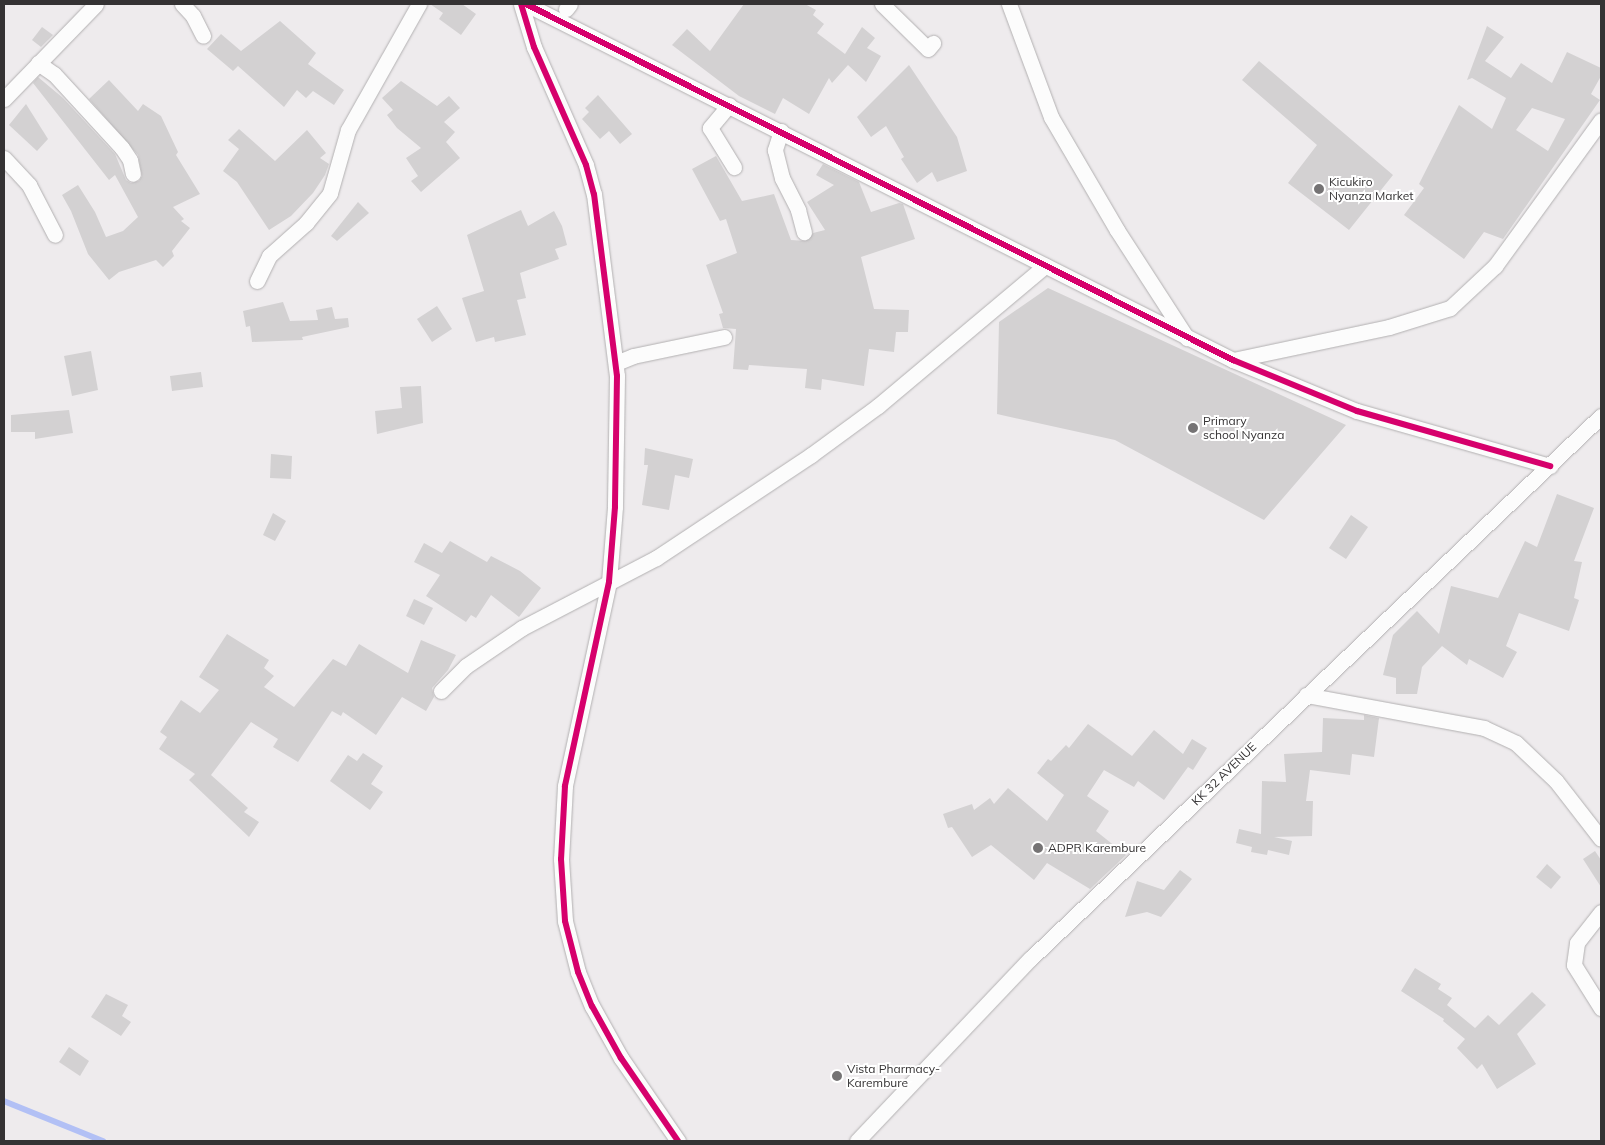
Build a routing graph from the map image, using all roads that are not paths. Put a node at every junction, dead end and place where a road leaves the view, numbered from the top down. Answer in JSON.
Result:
{"nodes":[{"id":1,"x":96,"y":4,"type":"edge"},
{"id":2,"x":182,"y":4,"type":"edge"},
{"id":3,"x":419,"y":4,"type":"edge"},
{"id":4,"x":521,"y":4,"type":"edge"},
{"id":5,"x":526,"y":4,"type":"edge"},
{"id":6,"x":882,"y":4,"type":"edge"},
{"id":7,"x":1009,"y":4,"type":"edge"},
{"id":8,"x":203,"y":36,"type":"dead end"},
{"id":9,"x":933,"y":43,"type":"dead end"},
{"id":10,"x":38,"y":63,"type":"junction"},
{"id":11,"x":4,"y":99,"type":"edge"},
{"id":12,"x":730,"y":105,"type":"junction"},
{"id":13,"x":1601,"y":120,"type":"edge"},
{"id":14,"x":781,"y":131,"type":"junction"},
{"id":15,"x":4,"y":158,"type":"edge"},
{"id":16,"x":734,"y":166,"type":"dead end"},
{"id":17,"x":134,"y":174,"type":"dead end"},
{"id":18,"x":804,"y":232,"type":"dead end"},
{"id":19,"x":55,"y":235,"type":"dead end"},
{"id":20,"x":1045,"y":266,"type":"junction"},
{"id":21,"x":257,"y":281,"type":"dead end"},
{"id":22,"x":724,"y":338,"type":"dead end"},
{"id":23,"x":1188,"y":339,"type":"junction"},
{"id":24,"x":1233,"y":360,"type":"junction"},
{"id":25,"x":616,"y":364,"type":"junction"},
{"id":26,"x":1601,"y":416,"type":"edge"},
{"id":27,"x":1550,"y":466,"type":"junction"},
{"id":28,"x":609,"y":582,"type":"junction"},
{"id":29,"x":442,"y":691,"type":"dead end"},
{"id":30,"x":1306,"y":695,"type":"junction"},
{"id":31,"x":1601,"y":839,"type":"edge"},
{"id":32,"x":1601,"y":912,"type":"edge"},
{"id":33,"x":1601,"y":1008,"type":"edge"},
{"id":34,"x":678,"y":1141,"type":"edge"},
{"id":35,"x":857,"y":1141,"type":"edge"}],
"edges":[{"from":1,"to":10,"type":"street"},
{"from":2,"to":8,"type":"street"},
{"from":3,"to":21,"type":"street"},
{"from":4,"to":25,"type":"street"},
{"from":5,"to":12,"type":"street"},
{"from":6,"to":9,"type":"street"},
{"from":7,"to":23,"type":"street"},
{"from":10,"to":11,"type":"street"},
{"from":10,"to":17,"type":"street"},
{"from":12,"to":14,"type":"street"},
{"from":12,"to":16,"type":"street"},
{"from":13,"to":24,"type":"street"},
{"from":14,"to":18,"type":"street"},
{"from":14,"to":20,"type":"street"},
{"from":15,"to":19,"type":"street"},
{"from":20,"to":23,"type":"street"},
{"from":20,"to":28,"type":"street"},
{"from":22,"to":25,"type":"street"},
{"from":23,"to":24,"type":"street"},
{"from":24,"to":27,"type":"street"},
{"from":25,"to":28,"type":"street"},
{"from":26,"to":27,"type":"street","name":"KK 32 AVENUE"},
{"from":27,"to":30,"type":"street","name":"KK 32 AVENUE"},
{"from":28,"to":29,"type":"street"},
{"from":28,"to":34,"type":"street"},
{"from":30,"to":31,"type":"street"},
{"from":30,"to":35,"type":"street","name":"KK 32 AVENUE"},
{"from":32,"to":33,"type":"street"}]}
